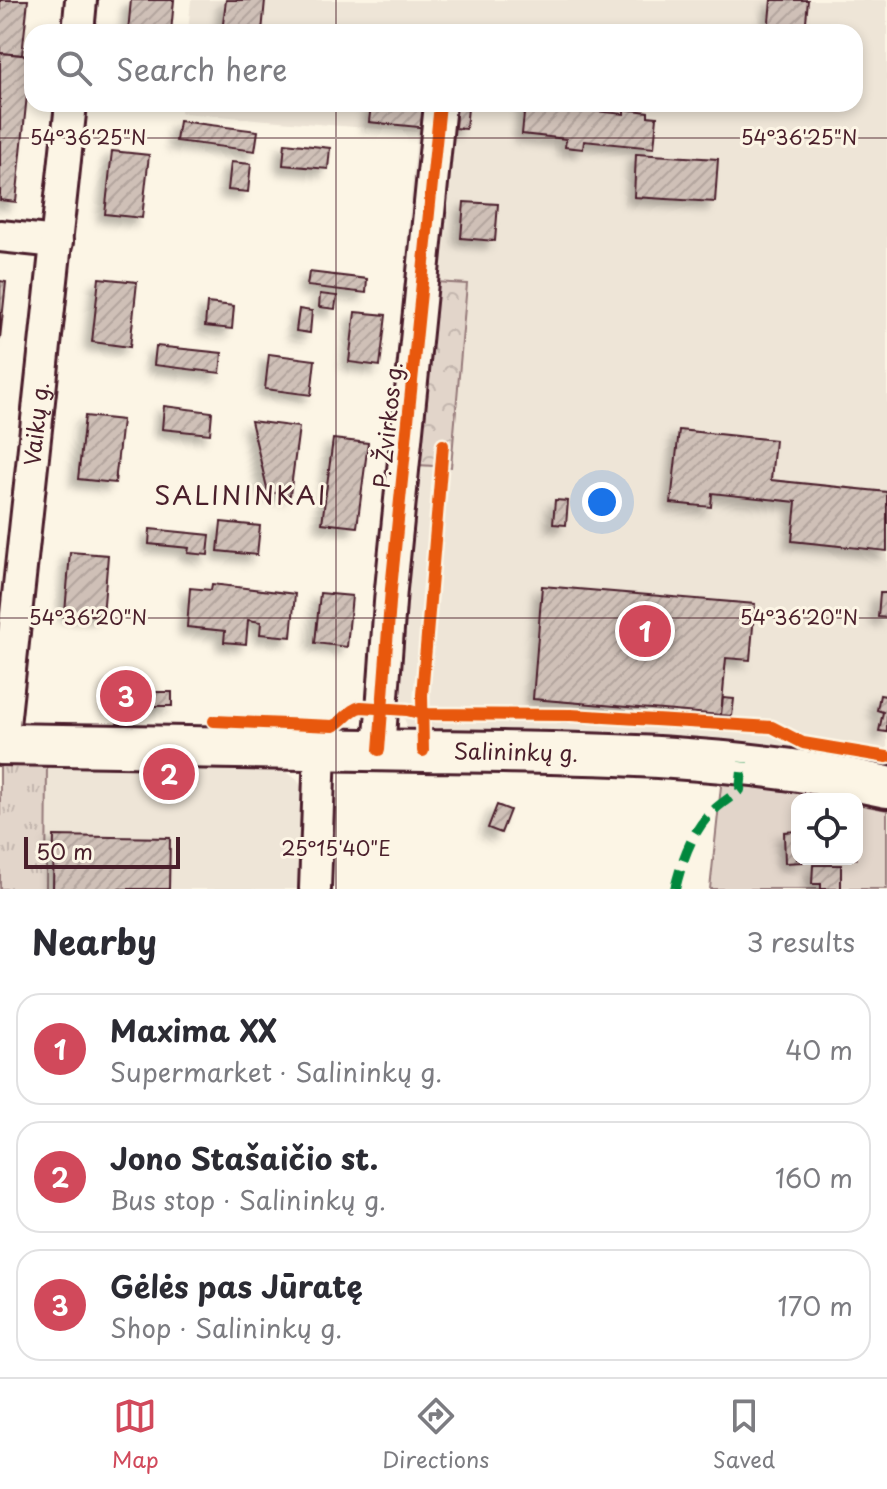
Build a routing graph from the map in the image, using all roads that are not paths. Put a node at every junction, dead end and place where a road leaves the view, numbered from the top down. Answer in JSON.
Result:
{"nodes":[{"id":1,"x":81,"y":0,"type":"edge"},
{"id":2,"x":79,"y":24,"type":"edge"},
{"id":3,"x":70,"y":112,"type":"edge"},
{"id":4,"x":439,"y":112,"type":"edge"},
{"id":5,"x":0,"y":236,"type":"edge"},
{"id":6,"x":57,"y":242,"type":"junction"},
{"id":7,"x":1,"y":744,"type":"edge"},
{"id":8,"x":320,"y":749,"type":"junction"},
{"id":9,"x":379,"y":750,"type":"junction"},
{"id":10,"x":887,"y":787,"type":"edge"},
{"id":11,"x":315,"y":889,"type":"edge"}],
"edges":[{"from":1,"to":2,"type":"street"},
{"from":3,"to":6,"type":"street","name":"Vaikų g."},
{"from":4,"to":9,"type":"street","name":"P. Žvirkos g."},
{"from":5,"to":6,"type":"street"},
{"from":6,"to":7,"type":"street","name":"Vaikų g."},
{"from":7,"to":8,"type":"main road","name":"Salininkų g."},
{"from":8,"to":9,"type":"main road","name":"Salininkų g."},
{"from":8,"to":11,"type":"street"},
{"from":9,"to":10,"type":"main road","name":"Salininkų g."}]}
